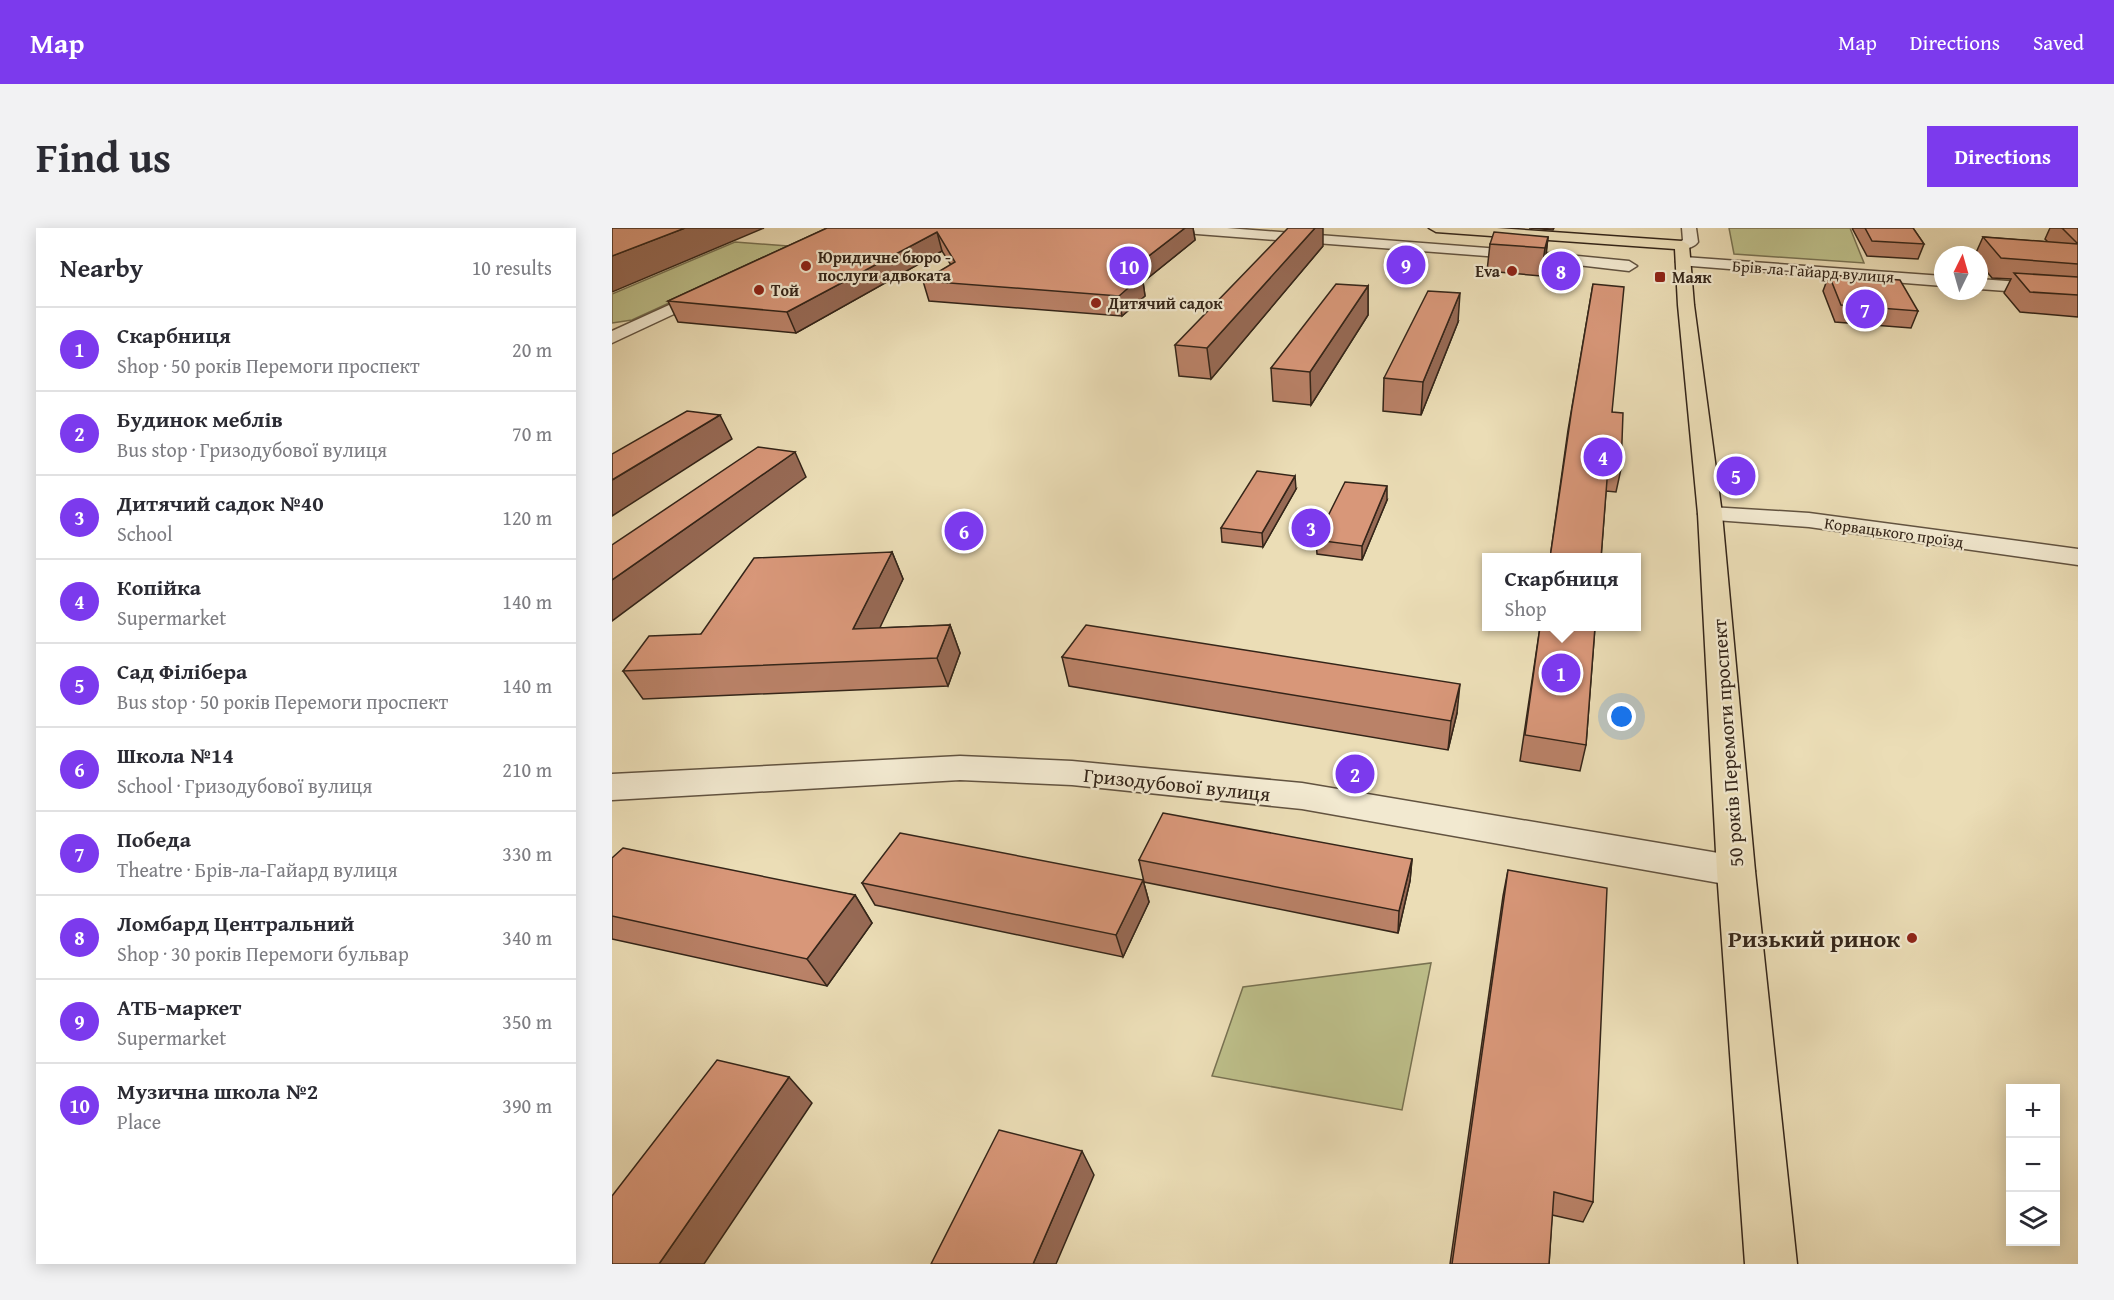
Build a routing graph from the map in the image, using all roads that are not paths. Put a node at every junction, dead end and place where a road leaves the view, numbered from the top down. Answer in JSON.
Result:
{"nodes":[{"id":1,"x":1171,"y":228,"type":"edge"},
{"id":2,"x":1436,"y":228,"type":"edge"},
{"id":3,"x":1685,"y":245,"type":"edge"},
{"id":4,"x":1629,"y":266,"type":"dead end"},
{"id":5,"x":1934,"y":280,"type":"edge"},
{"id":6,"x":726,"y":284,"type":"edge"},
{"id":7,"x":1988,"y":285,"type":"edge"},
{"id":8,"x":2078,"y":291,"type":"edge"},
{"id":9,"x":612,"y":338,"type":"edge"},
{"id":10,"x":1710,"y":514,"type":"junction"},
{"id":11,"x":2078,"y":557,"type":"edge"},
{"id":12,"x":612,"y":787,"type":"edge"},
{"id":13,"x":1736,"y":871,"type":"junction"},
{"id":14,"x":1771,"y":1264,"type":"edge"}],
"edges":[{"from":1,"to":4,"type":"street"},
{"from":2,"to":3,"type":"main road"},
{"from":3,"to":5,"type":"street","name":"Брів-ла-Гайард вулиця"},
{"from":3,"to":10,"type":"main road","name":"50 років Перемоги проспект"},
{"from":6,"to":9,"type":"street"},
{"from":7,"to":8,"type":"street"},
{"from":10,"to":11,"type":"street","name":"Корвацького проїзд"},
{"from":10,"to":13,"type":"main road","name":"50 років Перемоги проспект"},
{"from":12,"to":13,"type":"street","name":"Гризодубової вулиця"},
{"from":13,"to":14,"type":"main road","name":"50 років Перемоги проспект"}]}
